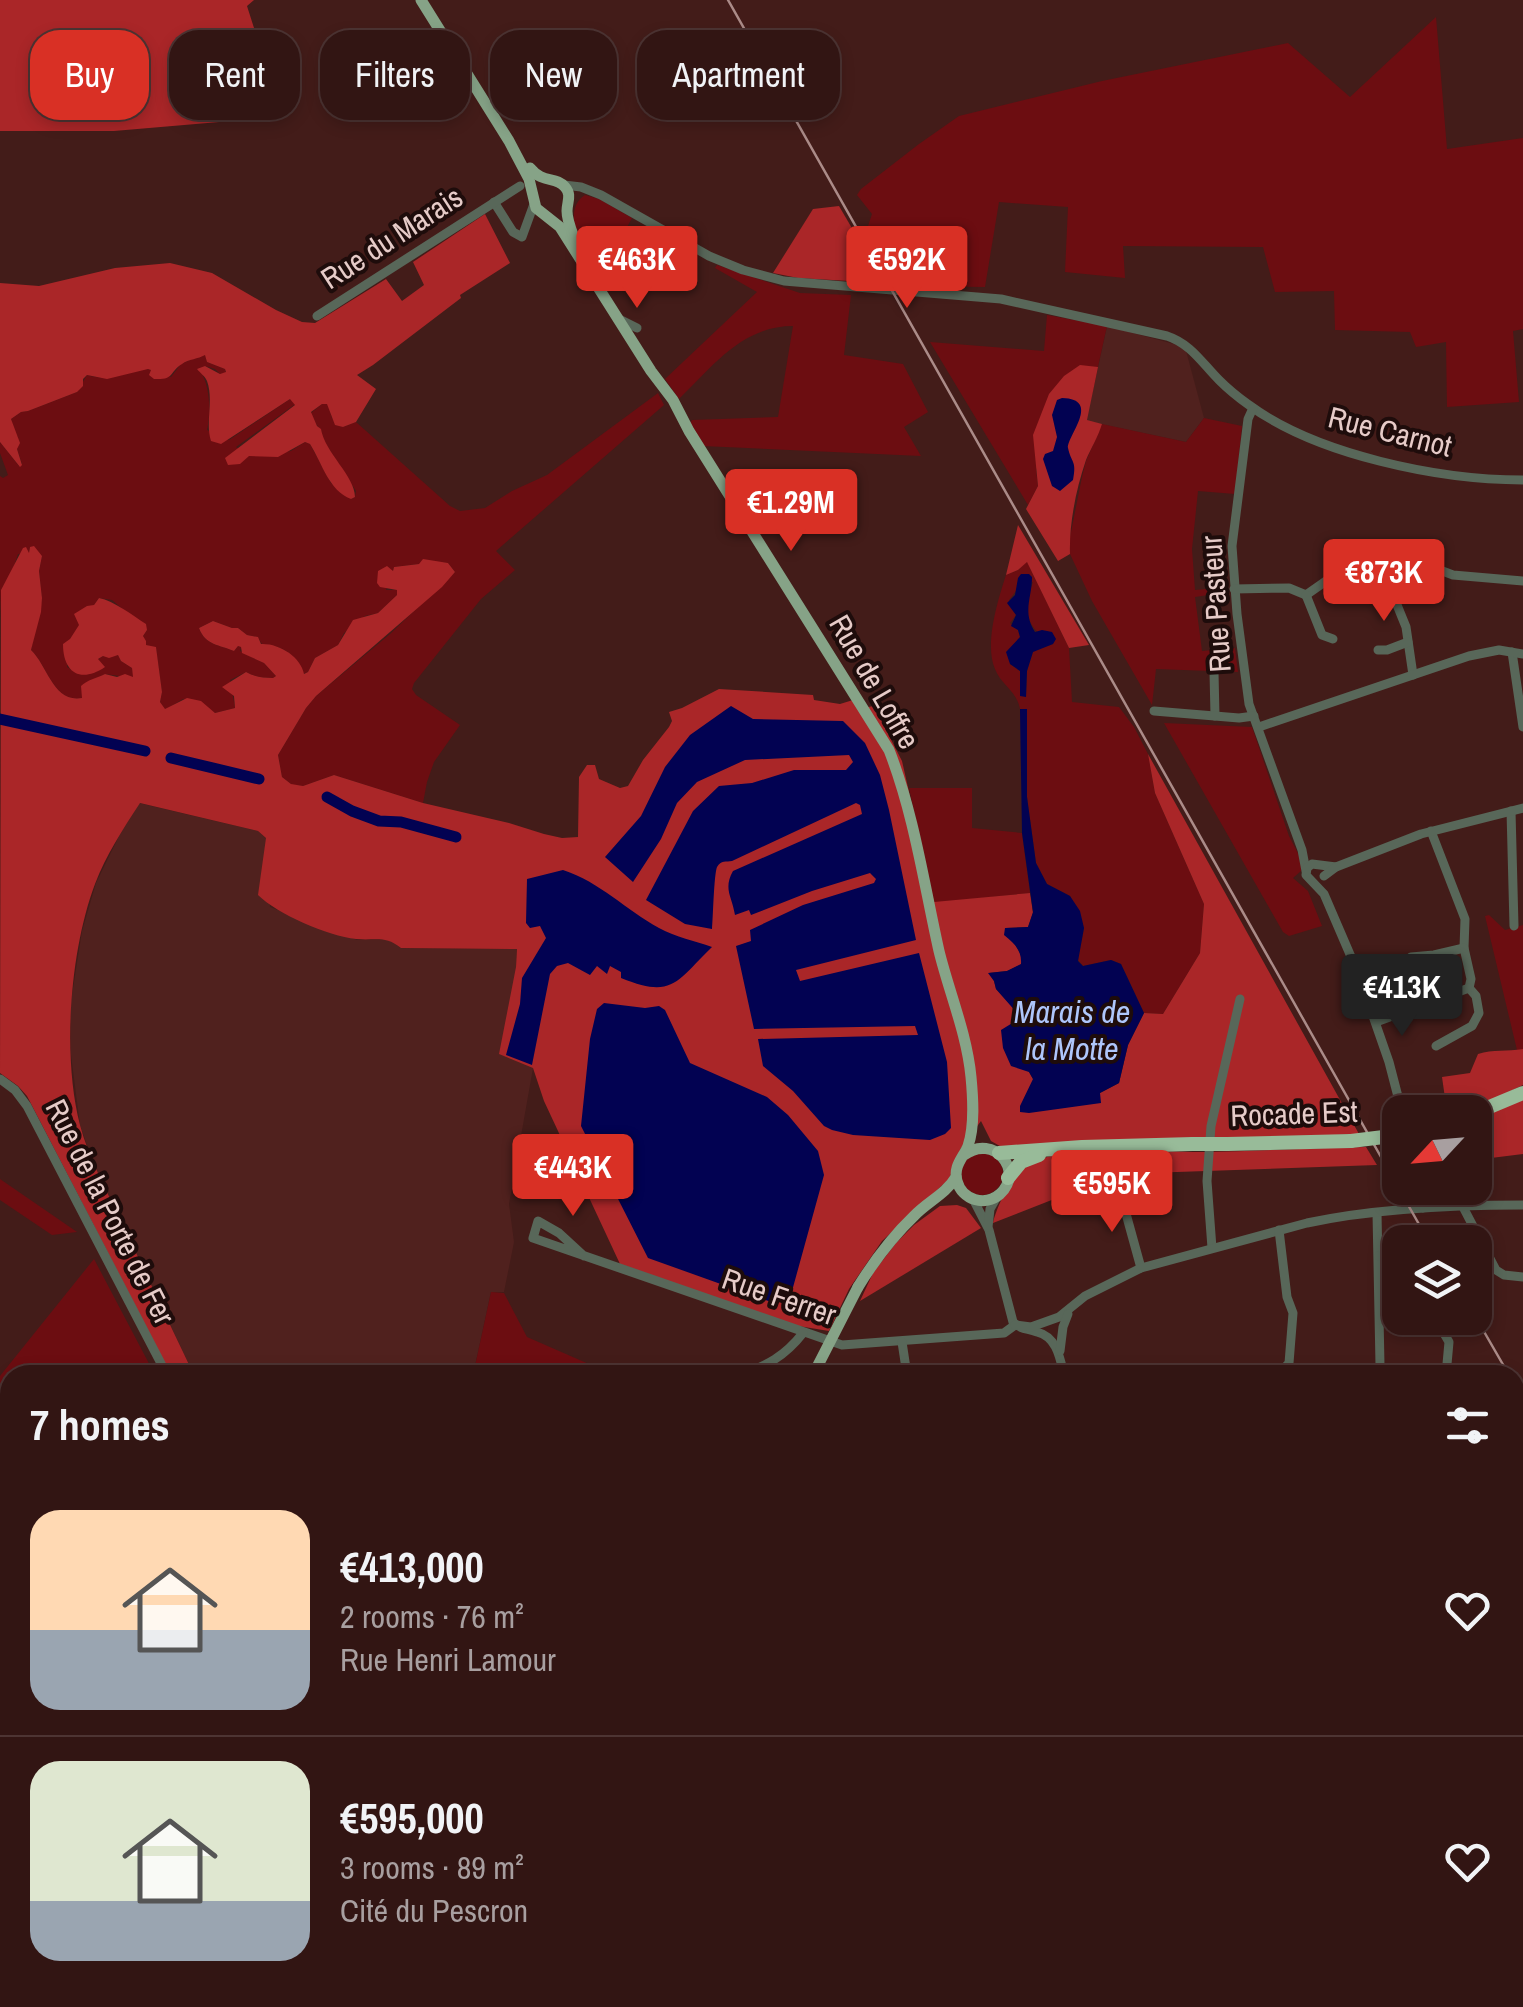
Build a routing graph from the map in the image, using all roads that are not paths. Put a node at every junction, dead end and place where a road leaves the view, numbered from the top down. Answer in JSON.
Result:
{"nodes":[{"id":1,"x":421,"y":0,"type":"edge"},
{"id":2,"x":509,"y":141,"type":"junction"},
{"id":3,"x":548,"y":181,"type":"junction"},
{"id":4,"x":520,"y":186,"type":"dead end"},
{"id":5,"x":564,"y":186,"type":"junction"},
{"id":6,"x":590,"y":190,"type":"junction"},
{"id":7,"x":494,"y":202,"type":"junction"},
{"id":8,"x":568,"y":203,"type":"junction"},
{"id":9,"x":540,"y":208,"type":"junction"},
{"id":10,"x":589,"y":273,"type":"junction"},
{"id":11,"x":317,"y":316,"type":"dead end"},
{"id":12,"x":617,"y":318,"type":"junction"},
{"id":13,"x":637,"y":328,"type":"dead end"},
{"id":14,"x":1254,"y":408,"type":"junction"},
{"id":15,"x":1523,"y":480,"type":"edge"},
{"id":16,"x":1382,"y":568,"type":"junction"},
{"id":17,"x":1523,"y":581,"type":"edge"},
{"id":18,"x":1234,"y":590,"type":"junction"},
{"id":19,"x":1306,"y":594,"type":"junction"},
{"id":20,"x":1333,"y":639,"type":"dead end"},
{"id":21,"x":1408,"y":642,"type":"junction"},
{"id":22,"x":1378,"y":650,"type":"dead end"},
{"id":23,"x":1518,"y":653,"type":"edge"},
{"id":24,"x":1214,"y":672,"type":"dead end"},
{"id":25,"x":1413,"y":675,"type":"junction"},
{"id":26,"x":1154,"y":711,"type":"dead end"},
{"id":27,"x":1215,"y":716,"type":"junction"},
{"id":28,"x":1254,"y":716,"type":"junction"},
{"id":29,"x":1259,"y":727,"type":"junction"},
{"id":30,"x":1523,"y":727,"type":"edge"},
{"id":31,"x":1523,"y":808,"type":"edge"},
{"id":32,"x":1511,"y":812,"type":"junction"},
{"id":33,"x":1431,"y":831,"type":"junction"},
{"id":34,"x":1302,"y":850,"type":"junction"},
{"id":35,"x":1320,"y":873,"type":"junction"},
{"id":36,"x":1514,"y":926,"type":"dead end"},
{"id":37,"x":1464,"y":948,"type":"junction"},
{"id":38,"x":1412,"y":957,"type":"dead end"},
{"id":39,"x":1469,"y":988,"type":"junction"},
{"id":40,"x":1240,"y":999,"type":"dead end"},
{"id":41,"x":1376,"y":1022,"type":"junction"},
{"id":42,"x":1436,"y":1046,"type":"dead end"},
{"id":43,"x":0,"y":1078,"type":"edge"},
{"id":44,"x":1523,"y":1093,"type":"edge"},
{"id":45,"x":1398,"y":1095,"type":"edge"},
{"id":46,"x":972,"y":1104,"type":"junction"},
{"id":47,"x":1492,"y":1107,"type":"edge"},
{"id":48,"x":1382,"y":1137,"type":"edge"},
{"id":49,"x":1069,"y":1148,"type":"junction"},
{"id":50,"x":995,"y":1151,"type":"junction"},
{"id":51,"x":964,"y":1155,"type":"junction"},
{"id":52,"x":956,"y":1177,"type":"junction"},
{"id":53,"x":1008,"y":1178,"type":"junction"},
{"id":54,"x":1120,"y":1192,"type":"dead end"},
{"id":55,"x":998,"y":1195,"type":"junction"},
{"id":56,"x":969,"y":1197,"type":"junction"},
{"id":57,"x":1523,"y":1204,"type":"edge"},
{"id":58,"x":1422,"y":1205,"type":"edge"},
{"id":59,"x":1462,"y":1206,"type":"junction"},
{"id":60,"x":1423,"y":1208,"type":"junction"},
{"id":61,"x":1377,"y":1213,"type":"junction"},
{"id":62,"x":988,"y":1230,"type":"junction"},
{"id":63,"x":1279,"y":1230,"type":"junction"},
{"id":64,"x":900,"y":1231,"type":"junction"},
{"id":65,"x":1212,"y":1248,"type":"junction"},
{"id":66,"x":584,"y":1256,"type":"junction"},
{"id":67,"x":1378,"y":1256,"type":"junction"},
{"id":68,"x":1382,"y":1256,"type":"edge"},
{"id":69,"x":1141,"y":1268,"type":"junction"},
{"id":70,"x":1523,"y":1277,"type":"edge"},
{"id":71,"x":1076,"y":1304,"type":"junction"},
{"id":72,"x":1050,"y":1320,"type":"junction"},
{"id":73,"x":1015,"y":1325,"type":"junction"},
{"id":74,"x":1062,"y":1330,"type":"junction"},
{"id":75,"x":803,"y":1333,"type":"junction"},
{"id":76,"x":1445,"y":1335,"type":"edge"},
{"id":77,"x":1047,"y":1337,"type":"junction"},
{"id":78,"x":902,"y":1342,"type":"junction"},
{"id":79,"x":1061,"y":1362,"type":"junction"},
{"id":80,"x":161,"y":1365,"type":"edge"},
{"id":81,"x":763,"y":1365,"type":"edge"},
{"id":82,"x":819,"y":1365,"type":"edge"},
{"id":83,"x":905,"y":1365,"type":"edge"},
{"id":84,"x":1062,"y":1365,"type":"edge"},
{"id":85,"x":1288,"y":1365,"type":"edge"},
{"id":86,"x":1380,"y":1365,"type":"edge"},
{"id":87,"x":1447,"y":1365,"type":"edge"}],
"edges":[{"from":1,"to":2,"type":"main road","name":"Rue de Loffre"},
{"from":2,"to":3,"type":"main road","name":"Rue de Loffre"},
{"from":2,"to":9,"type":"main road","name":"Rue de Loffre"},
{"from":3,"to":5,"type":"main road"},
{"from":3,"to":9,"type":"main road"},
{"from":4,"to":7,"type":"street","name":"Rue du Marais"},
{"from":5,"to":6,"type":"street","name":"Rue Carnot"},
{"from":5,"to":8,"type":"main road"},
{"from":6,"to":8,"type":"street"},
{"from":6,"to":14,"type":"street","name":"Rue Carnot"},
{"from":7,"to":9,"type":"street","name":"Rue du Marais"},
{"from":7,"to":11,"type":"street","name":"Rue du Marais"},
{"from":8,"to":9,"type":"main road"},
{"from":8,"to":10,"type":"main road","name":"Rue de Loffre"},
{"from":9,"to":10,"type":"main road","name":"Rue de Loffre"},
{"from":10,"to":12,"type":"main road","name":"Rue de Loffre"},
{"from":12,"to":13,"type":"street"},
{"from":12,"to":46,"type":"main road","name":"Rue de Loffre"},
{"from":14,"to":15,"type":"street","name":"Rue Carnot"},
{"from":14,"to":18,"type":"street","name":"Rue Pasteur"},
{"from":16,"to":17,"type":"street"},
{"from":16,"to":19,"type":"street"},
{"from":16,"to":21,"type":"street"},
{"from":18,"to":19,"type":"street"},
{"from":18,"to":28,"type":"street","name":"Rue Pasteur"},
{"from":19,"to":20,"type":"street"},
{"from":21,"to":22,"type":"street"},
{"from":21,"to":25,"type":"street"},
{"from":23,"to":25,"type":"street"},
{"from":23,"to":30,"type":"street"},
{"from":24,"to":27,"type":"street"},
{"from":25,"to":29,"type":"street"},
{"from":26,"to":27,"type":"street"},
{"from":27,"to":28,"type":"street"},
{"from":28,"to":29,"type":"street","name":"Rue Pasteur"},
{"from":29,"to":34,"type":"street","name":"Rue Pasteur"},
{"from":31,"to":32,"type":"street"},
{"from":32,"to":33,"type":"street"},
{"from":32,"to":36,"type":"street"},
{"from":33,"to":35,"type":"street"},
{"from":33,"to":37,"type":"street"},
{"from":34,"to":35,"type":"street","name":"Rue Pasteur"},
{"from":34,"to":35,"type":"street","name":"Rue Pasteur"},
{"from":35,"to":41,"type":"street","name":"Rue Pasteur"},
{"from":37,"to":38,"type":"street"},
{"from":37,"to":39,"type":"street"},
{"from":39,"to":41,"type":"street"},
{"from":39,"to":42,"type":"street"},
{"from":40,"to":65,"type":"street"},
{"from":41,"to":45,"type":"street","name":"Rue Pasteur"},
{"from":43,"to":80,"type":"street","name":"Rue de la Porte de Fer"},
{"from":44,"to":47,"type":"highway"},
{"from":46,"to":50,"type":"main road","name":"Rue de Loffre"},
{"from":46,"to":51,"type":"main road","name":"Rue de Loffre"},
{"from":48,"to":49,"type":"highway","name":"Rocade Est","bridge":true},
{"from":49,"to":50,"type":"highway"},
{"from":49,"to":53,"type":"highway"},
{"from":50,"to":51,"type":"main road"},
{"from":50,"to":53,"type":"main road"},
{"from":51,"to":52,"type":"main road"},
{"from":52,"to":56,"type":"main road"},
{"from":52,"to":64,"type":"main road"},
{"from":53,"to":55,"type":"main road"},
{"from":54,"to":69,"type":"street"},
{"from":55,"to":56,"type":"main road"},
{"from":55,"to":62,"type":"street"},
{"from":56,"to":62,"type":"street"},
{"from":56,"to":64,"type":"main road"},
{"from":57,"to":59,"type":"street"},
{"from":58,"to":60,"type":"street"},
{"from":59,"to":60,"type":"street"},
{"from":59,"to":70,"type":"street"},
{"from":60,"to":61,"type":"street"},
{"from":61,"to":63,"type":"street"},
{"from":61,"to":67,"type":"street"},
{"from":62,"to":73,"type":"street"},
{"from":63,"to":65,"type":"street"},
{"from":63,"to":85,"type":"street"},
{"from":64,"to":82,"type":"main road","bridge":true},
{"from":65,"to":69,"type":"street"},
{"from":66,"to":66,"type":"street","name":"Rue Ferrer"},
{"from":66,"to":75,"type":"street","name":"Rue Ferrer"},
{"from":67,"to":68,"type":"street"},
{"from":67,"to":86,"type":"street"},
{"from":69,"to":71,"type":"street"},
{"from":71,"to":72,"type":"street"},
{"from":71,"to":74,"type":"street"},
{"from":72,"to":73,"type":"street"},
{"from":72,"to":74,"type":"street"},
{"from":72,"to":77,"type":"street"},
{"from":73,"to":77,"type":"street"},
{"from":73,"to":78,"type":"street","name":"Rue Ferrer"},
{"from":74,"to":77,"type":"street"},
{"from":74,"to":79,"type":"street"},
{"from":75,"to":78,"type":"street","name":"Rue Ferrer"},
{"from":75,"to":81,"type":"street"},
{"from":76,"to":87,"type":"street"},
{"from":77,"to":79,"type":"street"},
{"from":78,"to":83,"type":"street"},
{"from":79,"to":84,"type":"street"}]}
